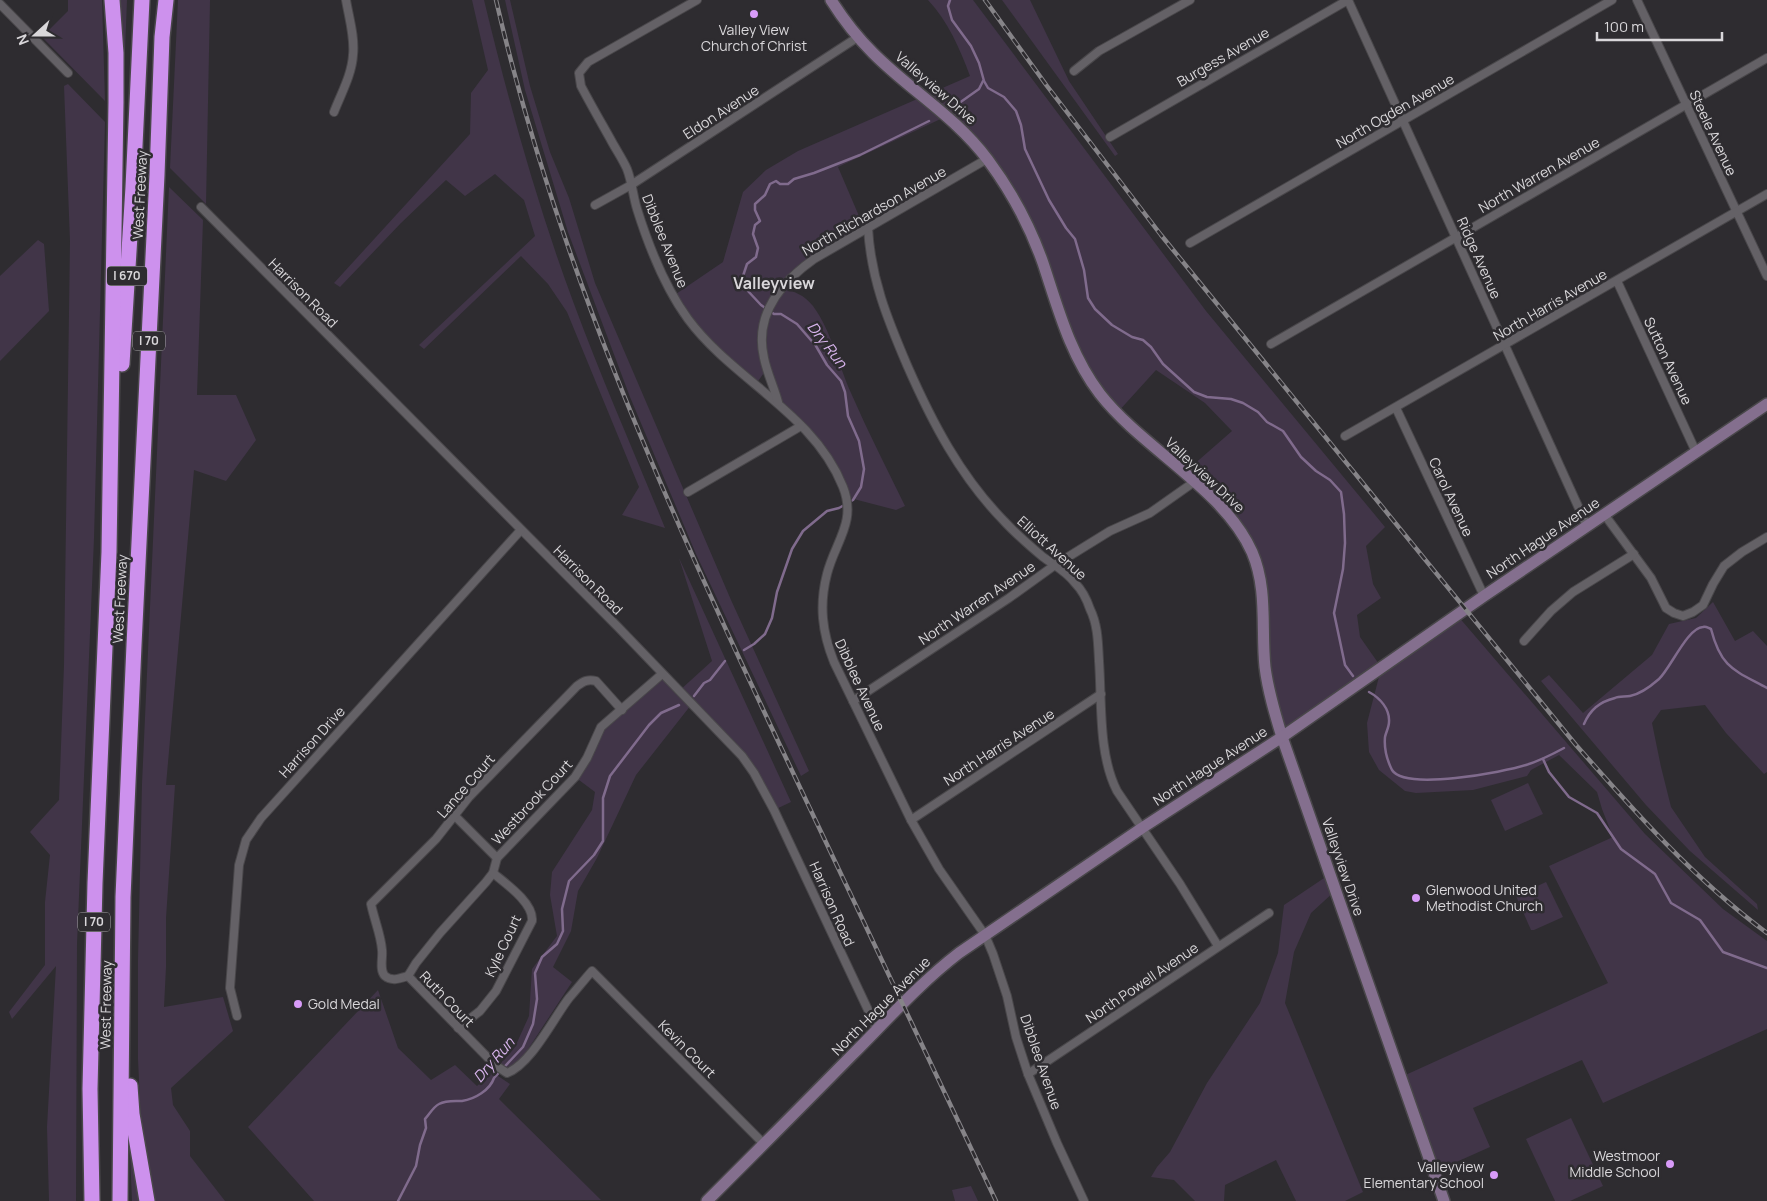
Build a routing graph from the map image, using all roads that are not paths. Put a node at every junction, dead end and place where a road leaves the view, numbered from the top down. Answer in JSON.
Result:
{"nodes":[{"id":1,"x":112,"y":0,"type":"edge"},
{"id":2,"x":142,"y":0,"type":"edge"},
{"id":3,"x":164,"y":0,"type":"edge"},
{"id":4,"x":346,"y":0,"type":"edge"},
{"id":5,"x":697,"y":0,"type":"edge"},
{"id":6,"x":831,"y":0,"type":"edge"},
{"id":7,"x":1190,"y":0,"type":"edge"},
{"id":8,"x":1348,"y":0,"type":"edge"},
{"id":9,"x":1612,"y":0,"type":"edge"},
{"id":10,"x":1638,"y":0,"type":"edge"},
{"id":11,"x":0,"y":4,"type":"edge"},
{"id":12,"x":858,"y":37,"type":"junction"},
{"id":13,"x":1767,"y":58,"type":"edge"},
{"id":14,"x":1074,"y":70,"type":"dead end"},
{"id":15,"x":68,"y":73,"type":"dead end"},
{"id":16,"x":1686,"y":104,"type":"junction"},
{"id":17,"x":334,"y":112,"type":"dead end"},
{"id":18,"x":1403,"y":120,"type":"junction"},
{"id":19,"x":1110,"y":137,"type":"dead end"},
{"id":20,"x":987,"y":159,"type":"junction"},
{"id":21,"x":630,"y":185,"type":"junction"},
{"id":22,"x":1767,"y":194,"type":"edge"},
{"id":23,"x":596,"y":205,"type":"dead end"},
{"id":24,"x":201,"y":206,"type":"dead end"},
{"id":25,"x":1736,"y":212,"type":"junction"},
{"id":26,"x":868,"y":228,"type":"junction"},
{"id":27,"x":1456,"y":237,"type":"junction"},
{"id":28,"x":1190,"y":243,"type":"dead end"},
{"id":29,"x":1767,"y":276,"type":"edge"},
{"id":30,"x":1617,"y":281,"type":"junction"},
{"id":31,"x":1271,"y":344,"type":"dead end"},
{"id":32,"x":1505,"y":345,"type":"junction"},
{"id":33,"x":779,"y":403,"type":"junction"},
{"id":34,"x":1767,"y":404,"type":"edge"},
{"id":35,"x":1396,"y":408,"type":"junction"},
{"id":36,"x":801,"y":426,"type":"junction"},
{"id":37,"x":1345,"y":436,"type":"dead end"},
{"id":38,"x":1696,"y":452,"type":"junction"},
{"id":39,"x":1194,"y":482,"type":"junction"},
{"id":40,"x":688,"y":492,"type":"dead end"},
{"id":41,"x":1604,"y":514,"type":"junction"},
{"id":42,"x":1587,"y":526,"type":"junction"},
{"id":43,"x":520,"y":530,"type":"junction"},
{"id":44,"x":1767,"y":537,"type":"edge"},
{"id":45,"x":109,"y":552,"type":"junction"},
{"id":46,"x":1634,"y":554,"type":"junction"},
{"id":47,"x":1055,"y":565,"type":"junction"},
{"id":48,"x":1484,"y":596,"type":"junction"},
{"id":49,"x":1524,"y":641,"type":"dead end"},
{"id":50,"x":662,"y":674,"type":"junction"},
{"id":51,"x":1101,"y":694,"type":"junction"},
{"id":52,"x":853,"y":701,"type":"junction"},
{"id":53,"x":622,"y":710,"type":"junction"},
{"id":54,"x":1282,"y":737,"type":"junction"},
{"id":55,"x":454,"y":815,"type":"junction"},
{"id":56,"x":910,"y":820,"type":"junction"},
{"id":57,"x":1142,"y":828,"type":"junction"},
{"id":58,"x":497,"y":858,"type":"junction"},
{"id":59,"x":493,"y":873,"type":"junction"},
{"id":60,"x":1268,"y":913,"type":"dead end"},
{"id":61,"x":375,"y":921,"type":"joint"},
{"id":62,"x":985,"y":935,"type":"junction"},
{"id":63,"x":1218,"y":946,"type":"junction"},
{"id":64,"x":123,"y":958,"type":"junction"},
{"id":65,"x":408,"y":976,"type":"junction"},
{"id":66,"x":237,"y":1016,"type":"dead end"},
{"id":67,"x":458,"y":1028,"type":"junction"},
{"id":68,"x":877,"y":1029,"type":"junction"},
{"id":69,"x":507,"y":1074,"type":"joint"},
{"id":70,"x":1028,"y":1074,"type":"junction"},
{"id":71,"x":764,"y":1144,"type":"junction"},
{"id":72,"x":92,"y":1201,"type":"edge"},
{"id":73,"x":120,"y":1201,"type":"edge"},
{"id":74,"x":147,"y":1201,"type":"edge"},
{"id":75,"x":708,"y":1201,"type":"edge"},
{"id":76,"x":1084,"y":1201,"type":"edge"},
{"id":77,"x":1444,"y":1201,"type":"edge"}],
"edges":[{"from":1,"to":45,"type":"highway","name":"West Freeway","number":"I 70"},
{"from":2,"to":45,"type":"highway","number":"I 670"},
{"from":3,"to":64,"type":"highway","name":"West Freeway","number":"I 70"},
{"from":4,"to":17,"type":"street"},
{"from":5,"to":21,"type":"street","name":"Dibblee Avenue"},
{"from":6,"to":12,"type":"street","name":"Valleyview Drive"},
{"from":7,"to":14,"type":"street"},
{"from":8,"to":18,"type":"street","name":"Ridge Avenue"},
{"from":8,"to":19,"type":"street","name":"Burgess Avenue"},
{"from":9,"to":18,"type":"street","name":"North Ogden Avenue"},
{"from":10,"to":16,"type":"street","name":"Steele Avenue"},
{"from":11,"to":15,"type":"street"},
{"from":12,"to":20,"type":"street","name":"Valleyview Drive"},
{"from":12,"to":21,"type":"street","name":"Eldon Avenue"},
{"from":13,"to":16,"type":"street","name":"North Warren Avenue"},
{"from":16,"to":25,"type":"street","name":"Steele Avenue"},
{"from":16,"to":27,"type":"street","name":"North Warren Avenue"},
{"from":18,"to":27,"type":"street","name":"Ridge Avenue"},
{"from":18,"to":28,"type":"street","name":"North Ogden Avenue"},
{"from":20,"to":26,"type":"street","name":"North Richardson Avenue"},
{"from":20,"to":39,"type":"street","name":"Valleyview Drive"},
{"from":21,"to":23,"type":"street","name":"Eldon Avenue"},
{"from":21,"to":33,"type":"street","name":"Dibblee Avenue"},
{"from":22,"to":25,"type":"street","name":"North Harris Avenue"},
{"from":24,"to":43,"type":"street","name":"Harrison Road"},
{"from":25,"to":29,"type":"street","name":"Steele Avenue"},
{"from":25,"to":30,"type":"street","name":"North Harris Avenue"},
{"from":26,"to":33,"type":"street","name":"North Richardson Avenue"},
{"from":26,"to":47,"type":"street","name":"Elliott Avenue"},
{"from":27,"to":31,"type":"street","name":"North Warren Avenue"},
{"from":27,"to":32,"type":"street","name":"Ridge Avenue"},
{"from":30,"to":32,"type":"street","name":"North Harris Avenue"},
{"from":30,"to":38,"type":"street","name":"Sutton Avenue"},
{"from":32,"to":35,"type":"street","name":"North Harris Avenue"},
{"from":32,"to":42,"type":"street","name":"Ridge Avenue"},
{"from":33,"to":36,"type":"street","name":"Dibblee Avenue"},
{"from":34,"to":38,"type":"street","name":"North Hague Avenue"},
{"from":35,"to":37,"type":"street","name":"North Harris Avenue"},
{"from":35,"to":48,"type":"street","name":"Carol Avenue"},
{"from":36,"to":40,"type":"street"},
{"from":36,"to":52,"type":"street","name":"Dibblee Avenue"},
{"from":38,"to":41,"type":"street","name":"North Hague Avenue"},
{"from":39,"to":47,"type":"street","name":"North Warren Avenue"},
{"from":39,"to":54,"type":"street","name":"Valleyview Drive"},
{"from":41,"to":42,"type":"street","name":"North Hague Avenue"},
{"from":41,"to":46,"type":"street"},
{"from":42,"to":48,"type":"street","name":"North Hague Avenue"},
{"from":43,"to":50,"type":"street","name":"Harrison Road"},
{"from":43,"to":66,"type":"street","name":"Harrison Drive"},
{"from":44,"to":46,"type":"street"},
{"from":45,"to":72,"type":"highway","name":"West Freeway","number":"I 70"},
{"from":46,"to":49,"type":"street"},
{"from":47,"to":51,"type":"street","name":"Elliott Avenue"},
{"from":47,"to":52,"type":"street","name":"North Warren Avenue"},
{"from":48,"to":54,"type":"street","name":"North Hague Avenue"},
{"from":50,"to":53,"type":"street","name":"Westbrook Court"},
{"from":50,"to":68,"type":"street","name":"Harrison Road"},
{"from":51,"to":56,"type":"street","name":"North Harris Avenue"},
{"from":51,"to":57,"type":"street","name":"Elliott Avenue"},
{"from":52,"to":56,"type":"street","name":"Dibblee Avenue"},
{"from":53,"to":55,"type":"street","name":"Lance Court"},
{"from":53,"to":58,"type":"street","name":"Westbrook Court"},
{"from":54,"to":57,"type":"street","name":"North Hague Avenue"},
{"from":54,"to":77,"type":"street","name":"Valleyview Drive"},
{"from":55,"to":58,"type":"street"},
{"from":55,"to":61,"type":"street","name":"Lance Court"},
{"from":56,"to":62,"type":"street","name":"Dibblee Avenue"},
{"from":57,"to":62,"type":"street","name":"North Hague Avenue"},
{"from":57,"to":63,"type":"street","name":"Elliott Avenue"},
{"from":58,"to":59,"type":"street","name":"Westbrook Court"},
{"from":59,"to":65,"type":"street","name":"Westbrook Court"},
{"from":59,"to":67,"type":"street","name":"Kyle Court"},
{"from":60,"to":63,"type":"street","name":"North Powell Avenue"},
{"from":61,"to":65,"type":"street","name":"Ruth Court"},
{"from":62,"to":68,"type":"street","name":"North Hague Avenue"},
{"from":62,"to":70,"type":"street","name":"Dibblee Avenue"},
{"from":63,"to":70,"type":"street","name":"North Powell Avenue"},
{"from":64,"to":73,"type":"highway","name":"West Freeway","number":"I 70"},
{"from":64,"to":74,"type":"highway"},
{"from":65,"to":67,"type":"street","name":"Ruth Court"},
{"from":67,"to":69,"type":"street","name":"Ruth Court"},
{"from":68,"to":71,"type":"street","name":"North Hague Avenue"},
{"from":69,"to":71,"type":"street","name":"Kevin Court"},
{"from":70,"to":76,"type":"street","name":"Dibblee Avenue"},
{"from":71,"to":75,"type":"street","name":"North Hague Avenue"}]}
